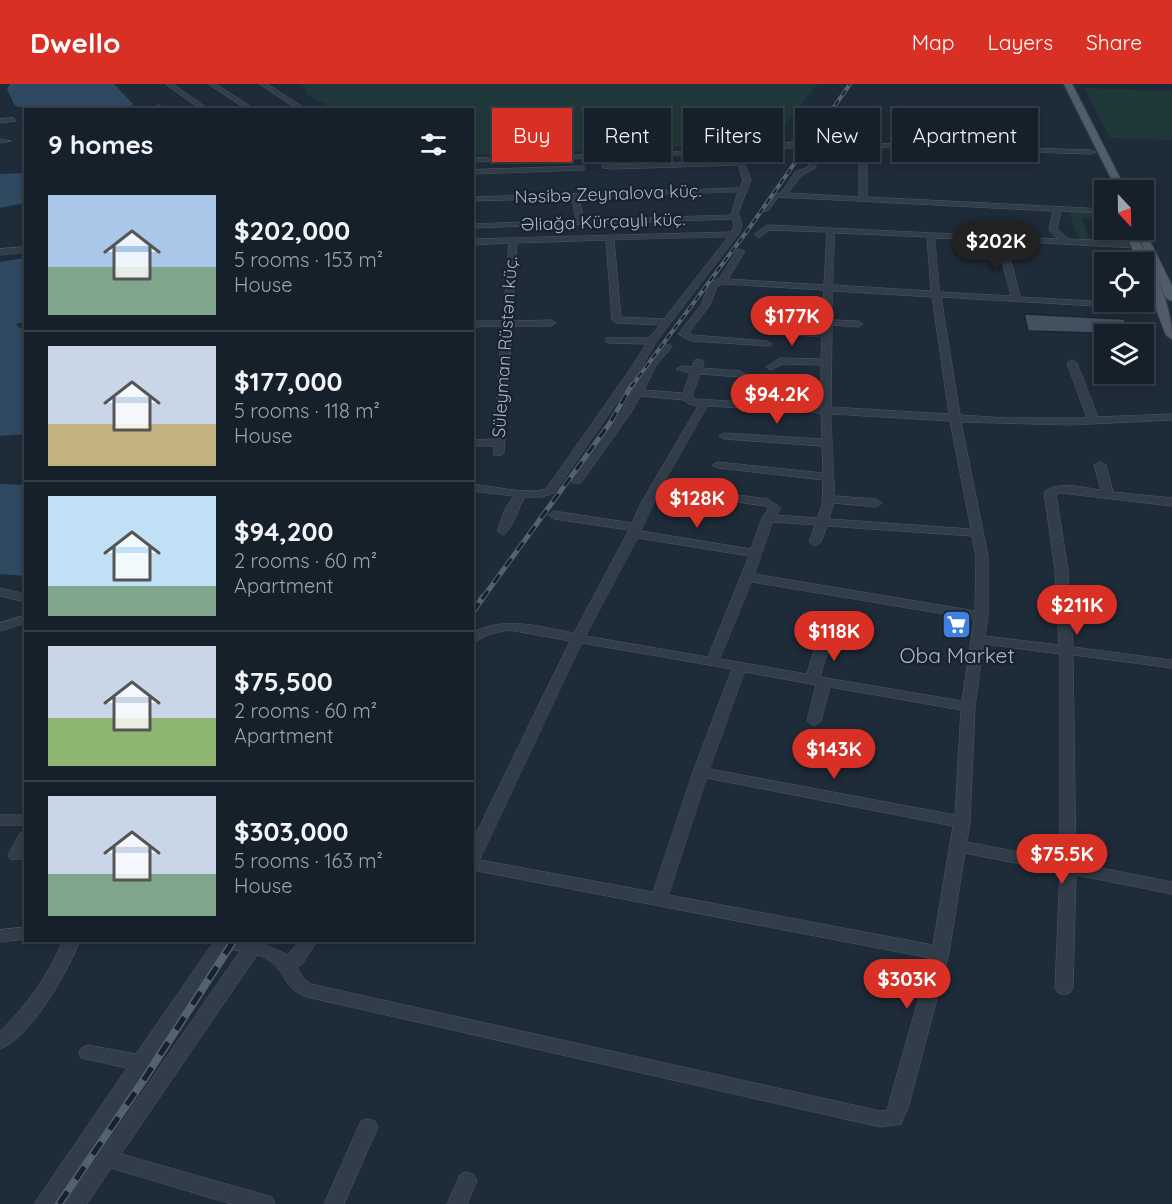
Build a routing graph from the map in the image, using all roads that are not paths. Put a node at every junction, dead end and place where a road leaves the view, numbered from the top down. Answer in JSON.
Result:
{"nodes":[{"id":1,"x":169,"y":84,"type":"edge"},
{"id":2,"x":212,"y":84,"type":"edge"},
{"id":3,"x":263,"y":84,"type":"edge"},
{"id":4,"x":1059,"y":84,"type":"edge"},
{"id":5,"x":1069,"y":85,"type":"edge"},
{"id":6,"x":204,"y":108,"type":"edge"},
{"id":7,"x":250,"y":108,"type":"edge"},
{"id":8,"x":302,"y":108,"type":"edge"},
{"id":9,"x":14,"y":120,"type":"dead end"},
{"id":10,"x":0,"y":121,"type":"edge"},
{"id":11,"x":880,"y":146,"type":"edge"},
{"id":12,"x":1092,"y":152,"type":"junction"},
{"id":13,"x":1104,"y":153,"type":"junction"},
{"id":14,"x":492,"y":159,"type":"edge"},
{"id":15,"x":474,"y":160,"type":"edge"},
{"id":16,"x":540,"y":162,"type":"edge"},
{"id":17,"x":606,"y":162,"type":"edge"},
{"id":18,"x":656,"y":162,"type":"edge"},
{"id":19,"x":812,"y":162,"type":"edge"},
{"id":20,"x":863,"y":162,"type":"edge"},
{"id":21,"x":741,"y":163,"type":"joint"},
{"id":22,"x":657,"y":166,"type":"junction"},
{"id":23,"x":581,"y":168,"type":"dead end"},
{"id":24,"x":541,"y":170,"type":"junction"},
{"id":25,"x":474,"y":172,"type":"edge"},
{"id":26,"x":1102,"y":173,"type":"dead end"},
{"id":27,"x":543,"y":179,"type":"dead end"},
{"id":28,"x":1117,"y":180,"type":"edge"},
{"id":29,"x":743,"y":190,"type":"junction"},
{"id":30,"x":783,"y":195,"type":"junction"},
{"id":31,"x":575,"y":196,"type":"junction"},
{"id":32,"x":863,"y":199,"type":"junction"},
{"id":33,"x":474,"y":200,"type":"edge"},
{"id":34,"x":765,"y":208,"type":"dead end"},
{"id":35,"x":1058,"y":209,"type":"junction"},
{"id":36,"x":511,"y":211,"type":"junction"},
{"id":37,"x":1094,"y":211,"type":"edge"},
{"id":38,"x":734,"y":217,"type":"junction"},
{"id":39,"x":825,"y":217,"type":"dead end"},
{"id":40,"x":581,"y":223,"type":"junction"},
{"id":41,"x":474,"y":225,"type":"edge"},
{"id":42,"x":827,"y":230,"type":"junction"},
{"id":43,"x":734,"y":234,"type":"junction"},
{"id":44,"x":759,"y":235,"type":"dead end"},
{"id":45,"x":931,"y":236,"type":"junction"},
{"id":46,"x":610,"y":237,"type":"junction"},
{"id":47,"x":1001,"y":239,"type":"junction"},
{"id":48,"x":1133,"y":240,"type":"edge"},
{"id":49,"x":1146,"y":240,"type":"edge"},
{"id":50,"x":513,"y":241,"type":"junction"},
{"id":51,"x":474,"y":242,"type":"edge"},
{"id":52,"x":1067,"y":242,"type":"junction"},
{"id":53,"x":1136,"y":245,"type":"junction"},
{"id":54,"x":24,"y":249,"type":"edge"},
{"id":55,"x":741,"y":251,"type":"dead end"},
{"id":56,"x":0,"y":252,"type":"edge"},
{"id":57,"x":722,"y":281,"type":"junction"},
{"id":58,"x":827,"y":288,"type":"junction"},
{"id":59,"x":936,"y":294,"type":"junction"},
{"id":60,"x":1172,"y":298,"type":"edge"},
{"id":61,"x":1016,"y":299,"type":"junction"},
{"id":62,"x":1162,"y":308,"type":"junction"},
{"id":63,"x":667,"y":322,"type":"junction"},
{"id":64,"x":827,"y":322,"type":"junction"},
{"id":65,"x":551,"y":323,"type":"dead end"},
{"id":66,"x":474,"y":324,"type":"edge"},
{"id":67,"x":505,"y":324,"type":"junction"},
{"id":68,"x":858,"y":324,"type":"dead end"},
{"id":69,"x":1171,"y":330,"type":"edge"},
{"id":70,"x":783,"y":331,"type":"dead end"},
{"id":71,"x":827,"y":334,"type":"junction"},
{"id":72,"x":609,"y":340,"type":"dead end"},
{"id":73,"x":767,"y":344,"type":"dead end"},
{"id":74,"x":650,"y":345,"type":"junction"},
{"id":75,"x":668,"y":347,"type":"dead end"},
{"id":76,"x":617,"y":349,"type":"dead end"},
{"id":77,"x":826,"y":362,"type":"junction"},
{"id":78,"x":1072,"y":363,"type":"dead end"},
{"id":79,"x":698,"y":366,"type":"junction"},
{"id":80,"x":771,"y":367,"type":"dead end"},
{"id":81,"x":681,"y":369,"type":"dead end"},
{"id":82,"x":740,"y":374,"type":"dead end"},
{"id":83,"x":636,"y":392,"type":"junction"},
{"id":84,"x":687,"y":397,"type":"junction"},
{"id":85,"x":705,"y":403,"type":"junction"},
{"id":86,"x":825,"y":410,"type":"junction"},
{"id":87,"x":1172,"y":417,"type":"edge"},
{"id":88,"x":955,"y":418,"type":"junction"},
{"id":89,"x":1094,"y":421,"type":"junction"},
{"id":90,"x":724,"y":436,"type":"dead end"},
{"id":91,"x":474,"y":442,"type":"edge"},
{"id":92,"x":827,"y":443,"type":"junction"},
{"id":93,"x":718,"y":465,"type":"dead end"},
{"id":94,"x":1100,"y":465,"type":"dead end"},
{"id":95,"x":828,"y":477,"type":"junction"},
{"id":96,"x":577,"y":481,"type":"dead end"},
{"id":97,"x":656,"y":487,"type":"junction"},
{"id":98,"x":474,"y":488,"type":"edge"},
{"id":99,"x":522,"y":493,"type":"junction"},
{"id":100,"x":1108,"y":494,"type":"junction"},
{"id":101,"x":828,"y":499,"type":"junction"},
{"id":102,"x":1172,"y":502,"type":"edge"},
{"id":103,"x":876,"y":503,"type":"dead end"},
{"id":104,"x":554,"y":515,"type":"dead end"},
{"id":105,"x":768,"y":518,"type":"junction"},
{"id":106,"x":821,"y":523,"type":"junction"},
{"id":107,"x":634,"y":530,"type":"junction"},
{"id":108,"x":502,"y":531,"type":"dead end"},
{"id":109,"x":978,"y":533,"type":"junction"},
{"id":110,"x":815,"y":542,"type":"dead end"},
{"id":111,"x":756,"y":553,"type":"junction"},
{"id":112,"x":748,"y":577,"type":"junction"},
{"id":113,"x":0,"y":592,"type":"edge"},
{"id":114,"x":24,"y":598,"type":"edge"},
{"id":115,"x":981,"y":616,"type":"junction"},
{"id":116,"x":24,"y":620,"type":"edge"},
{"id":117,"x":0,"y":627,"type":"edge"},
{"id":118,"x":826,"y":634,"type":"dead end"},
{"id":119,"x":474,"y":638,"type":"edge"},
{"id":120,"x":578,"y":638,"type":"junction"},
{"id":121,"x":979,"y":639,"type":"junction"},
{"id":122,"x":1067,"y":651,"type":"junction"},
{"id":123,"x":712,"y":663,"type":"junction"},
{"id":124,"x":1172,"y":664,"type":"edge"},
{"id":125,"x":739,"y":668,"type":"junction"},
{"id":126,"x":818,"y":681,"type":"junction"},
{"id":127,"x":968,"y":707,"type":"junction"},
{"id":128,"x":814,"y":721,"type":"dead end"},
{"id":129,"x":701,"y":772,"type":"junction"},
{"id":130,"x":0,"y":820,"type":"edge"},
{"id":131,"x":24,"y":820,"type":"edge"},
{"id":132,"x":962,"y":822,"type":"junction"},
{"id":133,"x":24,"y":841,"type":"edge"},
{"id":134,"x":958,"y":846,"type":"junction"},
{"id":135,"x":16,"y":855,"type":"dead end"},
{"id":136,"x":474,"y":858,"type":"edge"},
{"id":137,"x":474,"y":862,"type":"edge"},
{"id":138,"x":1069,"y":868,"type":"junction"},
{"id":139,"x":1172,"y":888,"type":"edge"},
{"id":140,"x":659,"y":899,"type":"junction"},
{"id":141,"x":24,"y":933,"type":"edge"},
{"id":142,"x":0,"y":936,"type":"edge"},
{"id":143,"x":71,"y":942,"type":"edge"},
{"id":144,"x":224,"y":942,"type":"edge"},
{"id":145,"x":235,"y":942,"type":"edge"},
{"id":146,"x":309,"y":942,"type":"edge"},
{"id":147,"x":255,"y":944,"type":"edge"},
{"id":148,"x":940,"y":953,"type":"junction"},
{"id":149,"x":287,"y":965,"type":"junction"},
{"id":150,"x":1064,"y":988,"type":"dead end"},
{"id":151,"x":0,"y":1042,"type":"edge"},
{"id":152,"x":88,"y":1053,"type":"dead end"},
{"id":153,"x":141,"y":1063,"type":"junction"},
{"id":154,"x":368,"y":1127,"type":"dead end"},
{"id":155,"x":107,"y":1158,"type":"junction"},
{"id":156,"x":467,"y":1181,"type":"dead end"},
{"id":157,"x":44,"y":1204,"type":"edge"},
{"id":158,"x":75,"y":1204,"type":"edge"},
{"id":159,"x":265,"y":1204,"type":"edge"},
{"id":160,"x":334,"y":1204,"type":"edge"},
{"id":161,"x":457,"y":1204,"type":"edge"}],
"edges":[{"from":1,"to":6,"type":"street"},
{"from":2,"to":7,"type":"street"},
{"from":3,"to":8,"type":"street"},
{"from":4,"to":12,"type":"main road"},
{"from":5,"to":13,"type":"main road"},
{"from":9,"to":10,"type":"street"},
{"from":11,"to":12,"type":"street"},
{"from":12,"to":13,"type":"main road"},
{"from":12,"to":26,"type":"main road"},
{"from":13,"to":28,"type":"main road"},
{"from":14,"to":15,"type":"street"},
{"from":16,"to":24,"type":"street"},
{"from":17,"to":22,"type":"street"},
{"from":18,"to":22,"type":"street"},
{"from":19,"to":30,"type":"street"},
{"from":20,"to":32,"type":"street"},
{"from":21,"to":22,"type":"street"},
{"from":21,"to":29,"type":"street"},
{"from":23,"to":24,"type":"street"},
{"from":24,"to":25,"type":"street"},
{"from":24,"to":27,"type":"street"},
{"from":29,"to":31,"type":"street","name":"Nəsibə Zeynalova küç."},
{"from":29,"to":38,"type":"street"},
{"from":30,"to":32,"type":"street"},
{"from":30,"to":34,"type":"street"},
{"from":31,"to":36,"type":"street","name":"Nəsibə Zeynalova küç."},
{"from":31,"to":40,"type":"street"},
{"from":32,"to":35,"type":"street"},
{"from":33,"to":36,"type":"street","name":"Nəsibə Zeynalova küç."},
{"from":35,"to":37,"type":"street"},
{"from":35,"to":52,"type":"street"},
{"from":36,"to":40,"type":"street","name":"Əliağa Kürçaylı küç."},
{"from":36,"to":41,"type":"street","name":"Əliağa Kürçaylı küç."},
{"from":38,"to":40,"type":"street","name":"Əliağa Kürçaylı küç."},
{"from":38,"to":43,"type":"street"},
{"from":39,"to":42,"type":"street"},
{"from":42,"to":44,"type":"street"},
{"from":42,"to":45,"type":"street"},
{"from":42,"to":58,"type":"street"},
{"from":43,"to":46,"type":"street"},
{"from":43,"to":63,"type":"street"},
{"from":45,"to":47,"type":"street"},
{"from":45,"to":59,"type":"street"},
{"from":46,"to":50,"type":"street"},
{"from":46,"to":63,"type":"street"},
{"from":47,"to":52,"type":"street"},
{"from":47,"to":61,"type":"street"},
{"from":48,"to":53,"type":"main road"},
{"from":49,"to":60,"type":"main road"},
{"from":50,"to":51,"type":"street"},
{"from":50,"to":67,"type":"street","name":"Süleyman Rüstən küç."},
{"from":52,"to":53,"type":"street"},
{"from":53,"to":62,"type":"main road"},
{"from":54,"to":56,"type":"street"},
{"from":55,"to":57,"type":"street"},
{"from":57,"to":58,"type":"street"},
{"from":57,"to":73,"type":"street"},
{"from":58,"to":59,"type":"street"},
{"from":58,"to":64,"type":"street"},
{"from":59,"to":61,"type":"street"},
{"from":59,"to":88,"type":"street"},
{"from":61,"to":62,"type":"street"},
{"from":62,"to":69,"type":"main road"},
{"from":63,"to":74,"type":"street"},
{"from":64,"to":68,"type":"street"},
{"from":64,"to":71,"type":"street"},
{"from":65,"to":67,"type":"street"},
{"from":66,"to":67,"type":"street"},
{"from":67,"to":91,"type":"street","name":"Süleyman Rüstən küç."},
{"from":70,"to":71,"type":"street"},
{"from":71,"to":77,"type":"street"},
{"from":72,"to":74,"type":"street"},
{"from":74,"to":76,"type":"street"},
{"from":74,"to":99,"type":"street"},
{"from":75,"to":83,"type":"street"},
{"from":77,"to":80,"type":"street"},
{"from":77,"to":86,"type":"street"},
{"from":78,"to":89,"type":"street"},
{"from":79,"to":81,"type":"street"},
{"from":79,"to":82,"type":"street"},
{"from":79,"to":84,"type":"street"},
{"from":83,"to":84,"type":"street"},
{"from":83,"to":96,"type":"street"},
{"from":84,"to":85,"type":"street"},
{"from":85,"to":86,"type":"street"},
{"from":85,"to":97,"type":"street"},
{"from":86,"to":88,"type":"street"},
{"from":86,"to":92,"type":"street"},
{"from":87,"to":89,"type":"street"},
{"from":88,"to":89,"type":"street"},
{"from":88,"to":109,"type":"street"},
{"from":90,"to":92,"type":"street"},
{"from":92,"to":95,"type":"street"},
{"from":93,"to":95,"type":"street"},
{"from":94,"to":100,"type":"street"},
{"from":95,"to":101,"type":"street"},
{"from":97,"to":105,"type":"street"},
{"from":97,"to":107,"type":"street"},
{"from":98,"to":99,"type":"street"},
{"from":99,"to":108,"type":"street"},
{"from":100,"to":102,"type":"street"},
{"from":100,"to":122,"type":"street"},
{"from":101,"to":103,"type":"street"},
{"from":101,"to":106,"type":"street"},
{"from":104,"to":107,"type":"street"},
{"from":105,"to":106,"type":"street"},
{"from":105,"to":111,"type":"street"},
{"from":106,"to":109,"type":"street"},
{"from":106,"to":110,"type":"street"},
{"from":107,"to":111,"type":"street"},
{"from":107,"to":120,"type":"street"},
{"from":109,"to":115,"type":"street"},
{"from":111,"to":112,"type":"street"},
{"from":112,"to":115,"type":"street"},
{"from":112,"to":123,"type":"street"},
{"from":113,"to":114,"type":"street"},
{"from":115,"to":121,"type":"street"},
{"from":116,"to":117,"type":"street"},
{"from":118,"to":126,"type":"street"},
{"from":119,"to":120,"type":"street"},
{"from":120,"to":123,"type":"street"},
{"from":120,"to":136,"type":"street"},
{"from":121,"to":122,"type":"street"},
{"from":121,"to":127,"type":"street"},
{"from":122,"to":124,"type":"street"},
{"from":122,"to":138,"type":"street"},
{"from":123,"to":125,"type":"street"},
{"from":125,"to":126,"type":"street"},
{"from":125,"to":129,"type":"street"},
{"from":126,"to":127,"type":"street"},
{"from":126,"to":128,"type":"street"},
{"from":127,"to":132,"type":"street"},
{"from":129,"to":132,"type":"street"},
{"from":129,"to":140,"type":"street"},
{"from":130,"to":131,"type":"street"},
{"from":132,"to":134,"type":"street"},
{"from":133,"to":135,"type":"street"},
{"from":134,"to":138,"type":"street"},
{"from":134,"to":148,"type":"street"},
{"from":137,"to":140,"type":"street"},
{"from":138,"to":139,"type":"street"},
{"from":138,"to":150,"type":"street"},
{"from":140,"to":148,"type":"street"},
{"from":141,"to":142,"type":"street"},
{"from":143,"to":151,"type":"street"},
{"from":144,"to":153,"type":"street"},
{"from":145,"to":147,"type":"street"},
{"from":146,"to":149,"type":"street"},
{"from":147,"to":149,"type":"street"},
{"from":147,"to":155,"type":"street"},
{"from":148,"to":149,"type":"street"},
{"from":152,"to":153,"type":"street"},
{"from":153,"to":157,"type":"street"},
{"from":154,"to":160,"type":"street"},
{"from":155,"to":158,"type":"street"},
{"from":155,"to":159,"type":"street"},
{"from":156,"to":161,"type":"street"}]}
